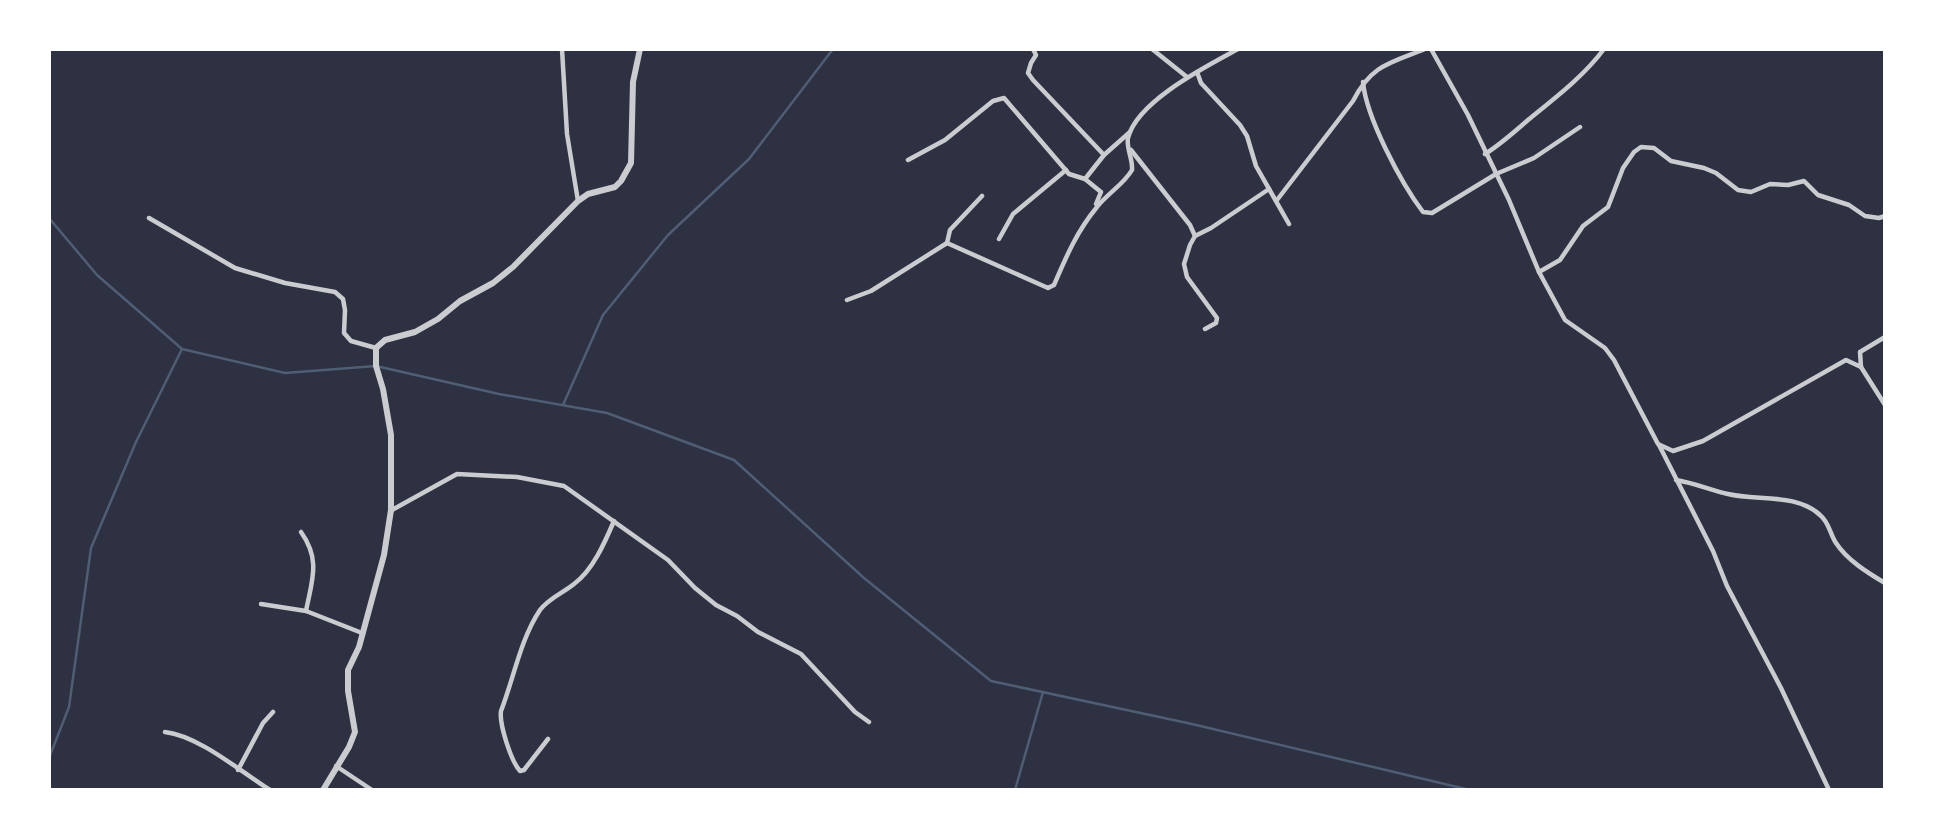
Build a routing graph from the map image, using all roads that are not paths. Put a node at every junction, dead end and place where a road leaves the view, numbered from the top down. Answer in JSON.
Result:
{"nodes":[{"id":1,"x":562,"y":49,"type":"edge"},
{"id":2,"x":639,"y":49,"type":"edge"},
{"id":3,"x":1033,"y":49,"type":"edge"},
{"id":4,"x":1152,"y":49,"type":"edge"},
{"id":5,"x":1238,"y":49,"type":"edge"},
{"id":6,"x":1425,"y":49,"type":"edge"},
{"id":7,"x":1431,"y":49,"type":"edge"},
{"id":8,"x":1604,"y":49,"type":"edge"},
{"id":9,"x":1197,"y":72,"type":"junction"},
{"id":10,"x":1187,"y":77,"type":"junction"},
{"id":11,"x":1363,"y":82,"type":"junction"},
{"id":12,"x":1580,"y":127,"type":"dead end"},
{"id":13,"x":1131,"y":132,"type":"junction"},
{"id":14,"x":1128,"y":146,"type":"junction"},
{"id":15,"x":1485,"y":154,"type":"junction"},
{"id":16,"x":1104,"y":155,"type":"junction"},
{"id":17,"x":908,"y":160,"type":"dead end"},
{"id":18,"x":1066,"y":170,"type":"junction"},
{"id":19,"x":1496,"y":174,"type":"junction"},
{"id":20,"x":1085,"y":179,"type":"junction"},
{"id":21,"x":1269,"y":189,"type":"junction"},
{"id":22,"x":982,"y":196,"type":"dead end"},
{"id":23,"x":1276,"y":200,"type":"junction"},
{"id":24,"x":578,"y":201,"type":"junction"},
{"id":25,"x":1094,"y":209,"type":"junction"},
{"id":26,"x":1885,"y":216,"type":"edge"},
{"id":27,"x":149,"y":218,"type":"dead end"},
{"id":28,"x":1289,"y":224,"type":"dead end"},
{"id":29,"x":1195,"y":236,"type":"junction"},
{"id":30,"x":999,"y":239,"type":"dead end"},
{"id":31,"x":947,"y":243,"type":"junction"},
{"id":32,"x":1539,"y":272,"type":"junction"},
{"id":33,"x":847,"y":300,"type":"dead end"},
{"id":34,"x":1205,"y":328,"type":"dead end"},
{"id":35,"x":1885,"y":337,"type":"edge"},
{"id":36,"x":376,"y":348,"type":"junction"},
{"id":37,"x":1861,"y":368,"type":"junction"},
{"id":38,"x":1885,"y":405,"type":"edge"},
{"id":39,"x":1658,"y":444,"type":"junction"},
{"id":40,"x":1676,"y":480,"type":"junction"},
{"id":41,"x":391,"y":510,"type":"junction"},
{"id":42,"x":614,"y":521,"type":"junction"},
{"id":43,"x":301,"y":532,"type":"dead end"},
{"id":44,"x":1885,"y":583,"type":"edge"},
{"id":45,"x":261,"y":604,"type":"dead end"},
{"id":46,"x":306,"y":611,"type":"junction"},
{"id":47,"x":362,"y":633,"type":"junction"},
{"id":48,"x":273,"y":712,"type":"dead end"},
{"id":49,"x":869,"y":722,"type":"dead end"},
{"id":50,"x":165,"y":732,"type":"dead end"},
{"id":51,"x":548,"y":739,"type":"dead end"},
{"id":52,"x":336,"y":766,"type":"junction"},
{"id":53,"x":239,"y":770,"type":"junction"},
{"id":54,"x":270,"y":790,"type":"edge"},
{"id":55,"x":323,"y":790,"type":"edge"},
{"id":56,"x":372,"y":790,"type":"edge"},
{"id":57,"x":1829,"y":790,"type":"edge"}],
"edges":[{"from":1,"to":24,"type":"street"},
{"from":2,"to":24,"type":"street"},
{"from":3,"to":16,"type":"street"},
{"from":4,"to":10,"type":"street"},
{"from":5,"to":9,"type":"street"},
{"from":6,"to":11,"type":"street"},
{"from":7,"to":15,"type":"street"},
{"from":8,"to":15,"type":"street"},
{"from":9,"to":10,"type":"street"},
{"from":9,"to":21,"type":"street"},
{"from":10,"to":13,"type":"street"},
{"from":11,"to":19,"type":"street"},
{"from":11,"to":23,"type":"street"},
{"from":12,"to":19,"type":"street"},
{"from":13,"to":14,"type":"street"},
{"from":13,"to":16,"type":"street"},
{"from":14,"to":25,"type":"street"},
{"from":14,"to":29,"type":"street"},
{"from":15,"to":19,"type":"street"},
{"from":16,"to":20,"type":"street"},
{"from":17,"to":18,"type":"street"},
{"from":18,"to":20,"type":"street"},
{"from":18,"to":30,"type":"street"},
{"from":19,"to":32,"type":"street"},
{"from":20,"to":25,"type":"street"},
{"from":21,"to":23,"type":"street"},
{"from":21,"to":29,"type":"street"},
{"from":22,"to":31,"type":"street"},
{"from":23,"to":28,"type":"street"},
{"from":24,"to":36,"type":"street"},
{"from":25,"to":31,"type":"street"},
{"from":26,"to":32,"type":"street"},
{"from":27,"to":36,"type":"street"},
{"from":29,"to":34,"type":"street"},
{"from":31,"to":33,"type":"street"},
{"from":32,"to":39,"type":"street"},
{"from":35,"to":37,"type":"street"},
{"from":36,"to":41,"type":"street"},
{"from":37,"to":38,"type":"street"},
{"from":37,"to":39,"type":"street"},
{"from":39,"to":40,"type":"street"},
{"from":40,"to":44,"type":"street"},
{"from":40,"to":57,"type":"street"},
{"from":41,"to":42,"type":"street"},
{"from":41,"to":47,"type":"street"},
{"from":42,"to":49,"type":"street"},
{"from":42,"to":51,"type":"street"},
{"from":43,"to":46,"type":"street"},
{"from":45,"to":46,"type":"street"},
{"from":46,"to":47,"type":"street"},
{"from":47,"to":52,"type":"street"},
{"from":48,"to":53,"type":"street"},
{"from":50,"to":53,"type":"street"},
{"from":52,"to":55,"type":"street"},
{"from":52,"to":56,"type":"street"},
{"from":53,"to":54,"type":"street"}]}
